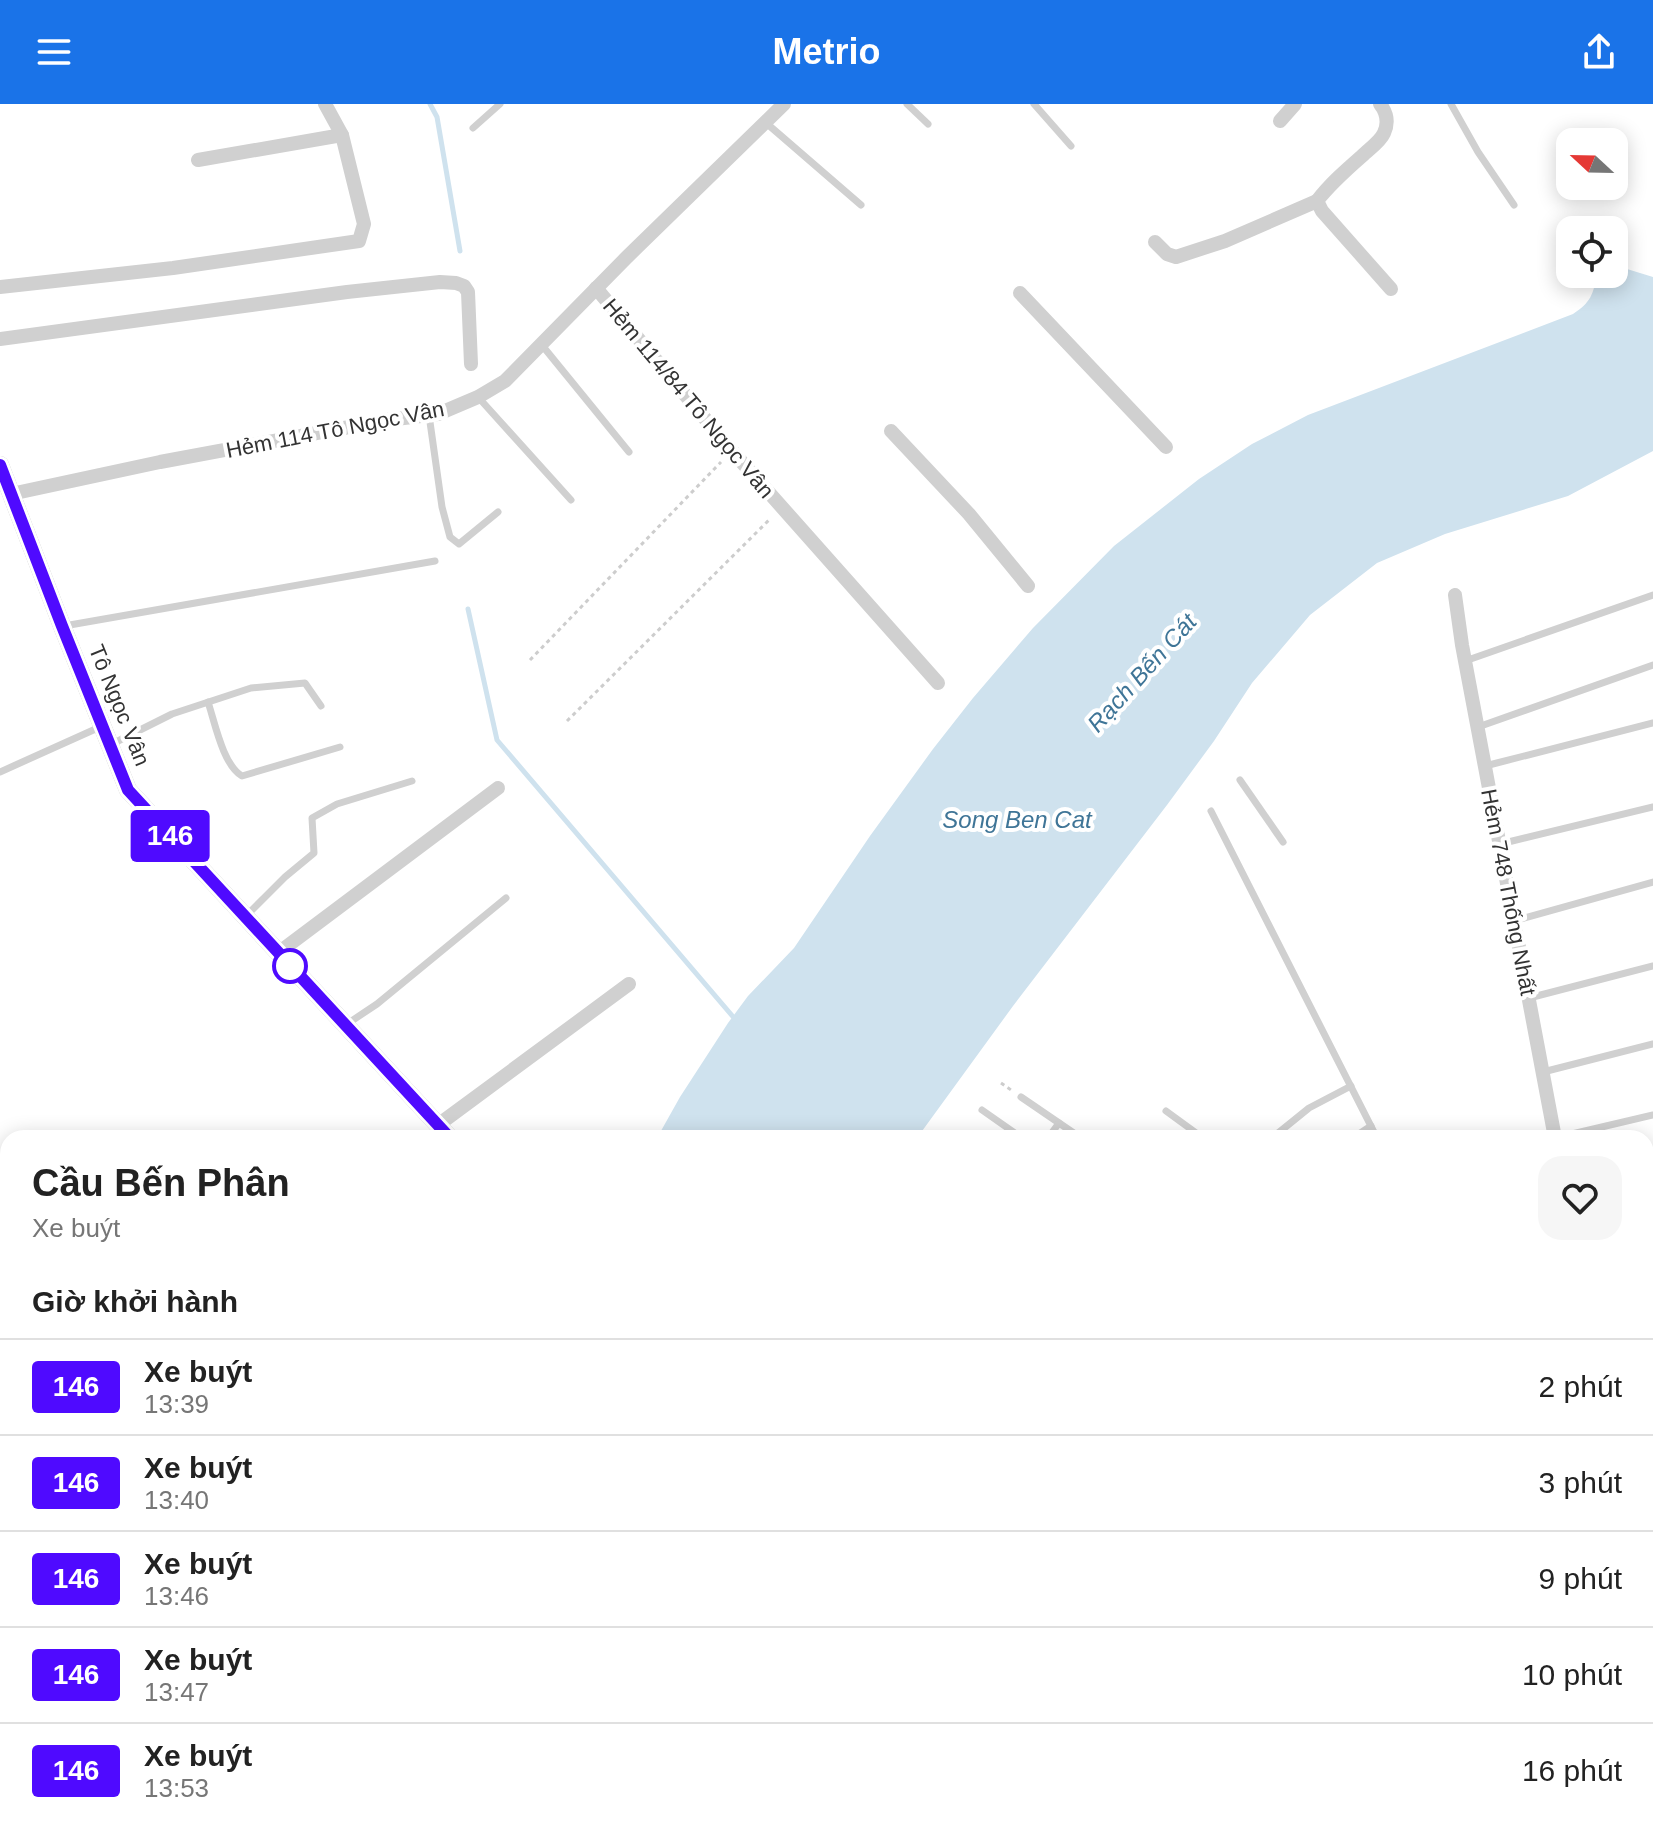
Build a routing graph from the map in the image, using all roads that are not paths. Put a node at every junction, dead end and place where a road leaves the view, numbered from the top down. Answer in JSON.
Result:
{"nodes":[{"id":1,"x":325,"y":104,"type":"edge"},
{"id":2,"x":500,"y":104,"type":"edge"},
{"id":3,"x":784,"y":104,"type":"edge"},
{"id":4,"x":907,"y":104,"type":"edge"},
{"id":5,"x":1034,"y":104,"type":"edge"},
{"id":6,"x":1295,"y":104,"type":"edge"},
{"id":7,"x":1380,"y":104,"type":"edge"},
{"id":8,"x":1451,"y":104,"type":"edge"},
{"id":9,"x":1280,"y":121,"type":"dead end"},
{"id":10,"x":765,"y":122,"type":"junction"},
{"id":11,"x":928,"y":124,"type":"dead end"},
{"id":12,"x":473,"y":128,"type":"dead end"},
{"id":13,"x":342,"y":135,"type":"junction"},
{"id":14,"x":1071,"y":146,"type":"dead end"},
{"id":15,"x":198,"y":160,"type":"dead end"},
{"id":16,"x":1317,"y":201,"type":"junction"},
{"id":17,"x":861,"y":205,"type":"dead end"},
{"id":18,"x":1514,"y":205,"type":"dead end"},
{"id":19,"x":1155,"y":242,"type":"dead end"},
{"id":20,"x":0,"y":287,"type":"edge"},
{"id":21,"x":596,"y":288,"type":"junction"},
{"id":22,"x":1391,"y":289,"type":"dead end"},
{"id":23,"x":1020,"y":293,"type":"dead end"},
{"id":24,"x":0,"y":339,"type":"edge"},
{"id":25,"x":541,"y":344,"type":"junction"},
{"id":26,"x":471,"y":364,"type":"dead end"},
{"id":27,"x":478,"y":397,"type":"junction"},
{"id":28,"x":429,"y":415,"type":"junction"},
{"id":29,"x":891,"y":431,"type":"dead end"},
{"id":30,"x":1166,"y":447,"type":"dead end"},
{"id":31,"x":629,"y":452,"type":"dead end"},
{"id":32,"x":0,"y":465,"type":"edge"},
{"id":33,"x":11,"y":494,"type":"junction"},
{"id":34,"x":571,"y":500,"type":"dead end"},
{"id":35,"x":498,"y":512,"type":"dead end"},
{"id":36,"x":435,"y":561,"type":"dead end"},
{"id":37,"x":1028,"y":586,"type":"dead end"},
{"id":38,"x":1455,"y":595,"type":"dead end"},
{"id":39,"x":1653,"y":595,"type":"edge"},
{"id":40,"x":62,"y":626,"type":"junction"},
{"id":41,"x":1465,"y":661,"type":"junction"},
{"id":42,"x":1653,"y":665,"type":"edge"},
{"id":43,"x":938,"y":683,"type":"dead end"},
{"id":44,"x":208,"y":702,"type":"junction"},
{"id":45,"x":321,"y":706,"type":"dead end"},
{"id":46,"x":1653,"y":723,"type":"edge"},
{"id":47,"x":102,"y":726,"type":"junction"},
{"id":48,"x":1478,"y":727,"type":"junction"},
{"id":49,"x":110,"y":745,"type":"junction"},
{"id":50,"x":340,"y":747,"type":"dead end"},
{"id":51,"x":1485,"y":766,"type":"junction"},
{"id":52,"x":0,"y":772,"type":"edge"},
{"id":53,"x":1240,"y":780,"type":"dead end"},
{"id":54,"x":412,"y":781,"type":"dead end"},
{"id":55,"x":498,"y":788,"type":"dead end"},
{"id":56,"x":1653,"y":807,"type":"edge"},
{"id":57,"x":1211,"y":811,"type":"dead end"},
{"id":58,"x":1283,"y":842,"type":"dead end"},
{"id":59,"x":1500,"y":844,"type":"junction"},
{"id":60,"x":1653,"y":882,"type":"edge"},
{"id":61,"x":506,"y":898,"type":"dead end"},
{"id":62,"x":245,"y":918,"type":"junction"},
{"id":63,"x":1514,"y":921,"type":"junction"},
{"id":64,"x":278,"y":953,"type":"junction"},
{"id":65,"x":1653,"y":966,"type":"edge"},
{"id":66,"x":629,"y":984,"type":"dead end"},
{"id":67,"x":1529,"y":998,"type":"junction"},
{"id":68,"x":345,"y":1026,"type":"junction"},
{"id":69,"x":1653,"y":1044,"type":"edge"},
{"id":70,"x":1543,"y":1072,"type":"junction"},
{"id":71,"x":1351,"y":1086,"type":"junction"},
{"id":72,"x":1021,"y":1097,"type":"dead end"},
{"id":73,"x":982,"y":1110,"type":"dead end"},
{"id":74,"x":1166,"y":1111,"type":"dead end"},
{"id":75,"x":1653,"y":1115,"type":"edge"},
{"id":76,"x":1059,"y":1123,"type":"junction"},
{"id":77,"x":1371,"y":1126,"type":"junction"},
{"id":78,"x":443,"y":1130,"type":"edge"},
{"id":79,"x":445,"y":1130,"type":"edge"},
{"id":80,"x":1011,"y":1130,"type":"edge"},
{"id":81,"x":1054,"y":1130,"type":"edge"},
{"id":82,"x":1069,"y":1130,"type":"edge"},
{"id":83,"x":1192,"y":1130,"type":"edge"},
{"id":84,"x":1282,"y":1130,"type":"edge"},
{"id":85,"x":1365,"y":1130,"type":"edge"},
{"id":86,"x":1373,"y":1130,"type":"edge"},
{"id":87,"x":1554,"y":1130,"type":"edge"},
{"id":88,"x":1589,"y":1130,"type":"edge"}],
"edges":[{"from":1,"to":13,"type":"street"},
{"from":2,"to":12,"type":"lane"},
{"from":3,"to":10,"type":"street","name":"Hẻm 114 Tô Ngọc Vân"},
{"from":4,"to":11,"type":"lane"},
{"from":5,"to":14,"type":"lane"},
{"from":6,"to":9,"type":"street"},
{"from":7,"to":16,"type":"street"},
{"from":8,"to":18,"type":"lane"},
{"from":10,"to":17,"type":"lane"},
{"from":10,"to":21,"type":"street","name":"Hẻm 114 Tô Ngọc Vân"},
{"from":13,"to":15,"type":"street"},
{"from":13,"to":20,"type":"street"},
{"from":16,"to":19,"type":"street"},
{"from":16,"to":22,"type":"street"},
{"from":21,"to":25,"type":"street","name":"Hẻm 114 Tô Ngọc Vân"},
{"from":21,"to":43,"type":"street","name":"Hẻm 114/84 Tô Ngọc Vân"},
{"from":23,"to":30,"type":"street"},
{"from":24,"to":26,"type":"street"},
{"from":25,"to":27,"type":"street","name":"Hẻm 114 Tô Ngọc Vân"},
{"from":25,"to":31,"type":"lane"},
{"from":27,"to":28,"type":"street","name":"Hẻm 114 Tô Ngọc Vân"},
{"from":27,"to":34,"type":"lane"},
{"from":28,"to":33,"type":"street","name":"Hẻm 114 Tô Ngọc Vân"},
{"from":28,"to":35,"type":"lane"},
{"from":29,"to":37,"type":"street"},
{"from":32,"to":33,"type":"main road","name":"Tô Ngọc Vân"},
{"from":33,"to":40,"type":"main road","name":"Tô Ngọc Vân"},
{"from":36,"to":40,"type":"lane"},
{"from":38,"to":41,"type":"street","name":"Hẻm 748 Thống Nhất"},
{"from":39,"to":41,"type":"lane"},
{"from":40,"to":47,"type":"main road","name":"Tô Ngọc Vân"},
{"from":41,"to":48,"type":"street","name":"Hẻm 748 Thống Nhất"},
{"from":42,"to":48,"type":"lane"},
{"from":44,"to":45,"type":"lane"},
{"from":44,"to":49,"type":"lane"},
{"from":44,"to":50,"type":"lane"},
{"from":46,"to":51,"type":"lane"},
{"from":47,"to":49,"type":"main road","name":"Tô Ngọc Vân"},
{"from":47,"to":52,"type":"lane"},
{"from":48,"to":51,"type":"street","name":"Hẻm 748 Thống Nhất"},
{"from":49,"to":62,"type":"main road","name":"Tô Ngọc Vân"},
{"from":51,"to":59,"type":"street","name":"Hẻm 748 Thống Nhất"},
{"from":53,"to":58,"type":"lane"},
{"from":54,"to":62,"type":"lane"},
{"from":55,"to":64,"type":"street"},
{"from":56,"to":59,"type":"lane"},
{"from":57,"to":71,"type":"lane"},
{"from":59,"to":63,"type":"street","name":"Hẻm 748 Thống Nhất"},
{"from":60,"to":63,"type":"lane"},
{"from":61,"to":68,"type":"lane"},
{"from":62,"to":64,"type":"main road","name":"Tô Ngọc Vân"},
{"from":63,"to":67,"type":"street","name":"Hẻm 748 Thống Nhất"},
{"from":64,"to":68,"type":"main road","name":"Tô Ngọc Vân"},
{"from":65,"to":67,"type":"lane"},
{"from":66,"to":79,"type":"street"},
{"from":67,"to":70,"type":"street","name":"Hẻm 748 Thống Nhất"},
{"from":68,"to":78,"type":"main road","name":"Tô Ngọc Vân"},
{"from":69,"to":70,"type":"lane"},
{"from":70,"to":87,"type":"street","name":"Hẻm 748 Thống Nhất"},
{"from":71,"to":77,"type":"lane"},
{"from":71,"to":84,"type":"lane"},
{"from":72,"to":76,"type":"lane"},
{"from":73,"to":80,"type":"lane"},
{"from":74,"to":83,"type":"lane"},
{"from":75,"to":88,"type":"lane"},
{"from":76,"to":81,"type":"lane"},
{"from":76,"to":82,"type":"lane"},
{"from":77,"to":85,"type":"lane"},
{"from":77,"to":86,"type":"lane"}]}
